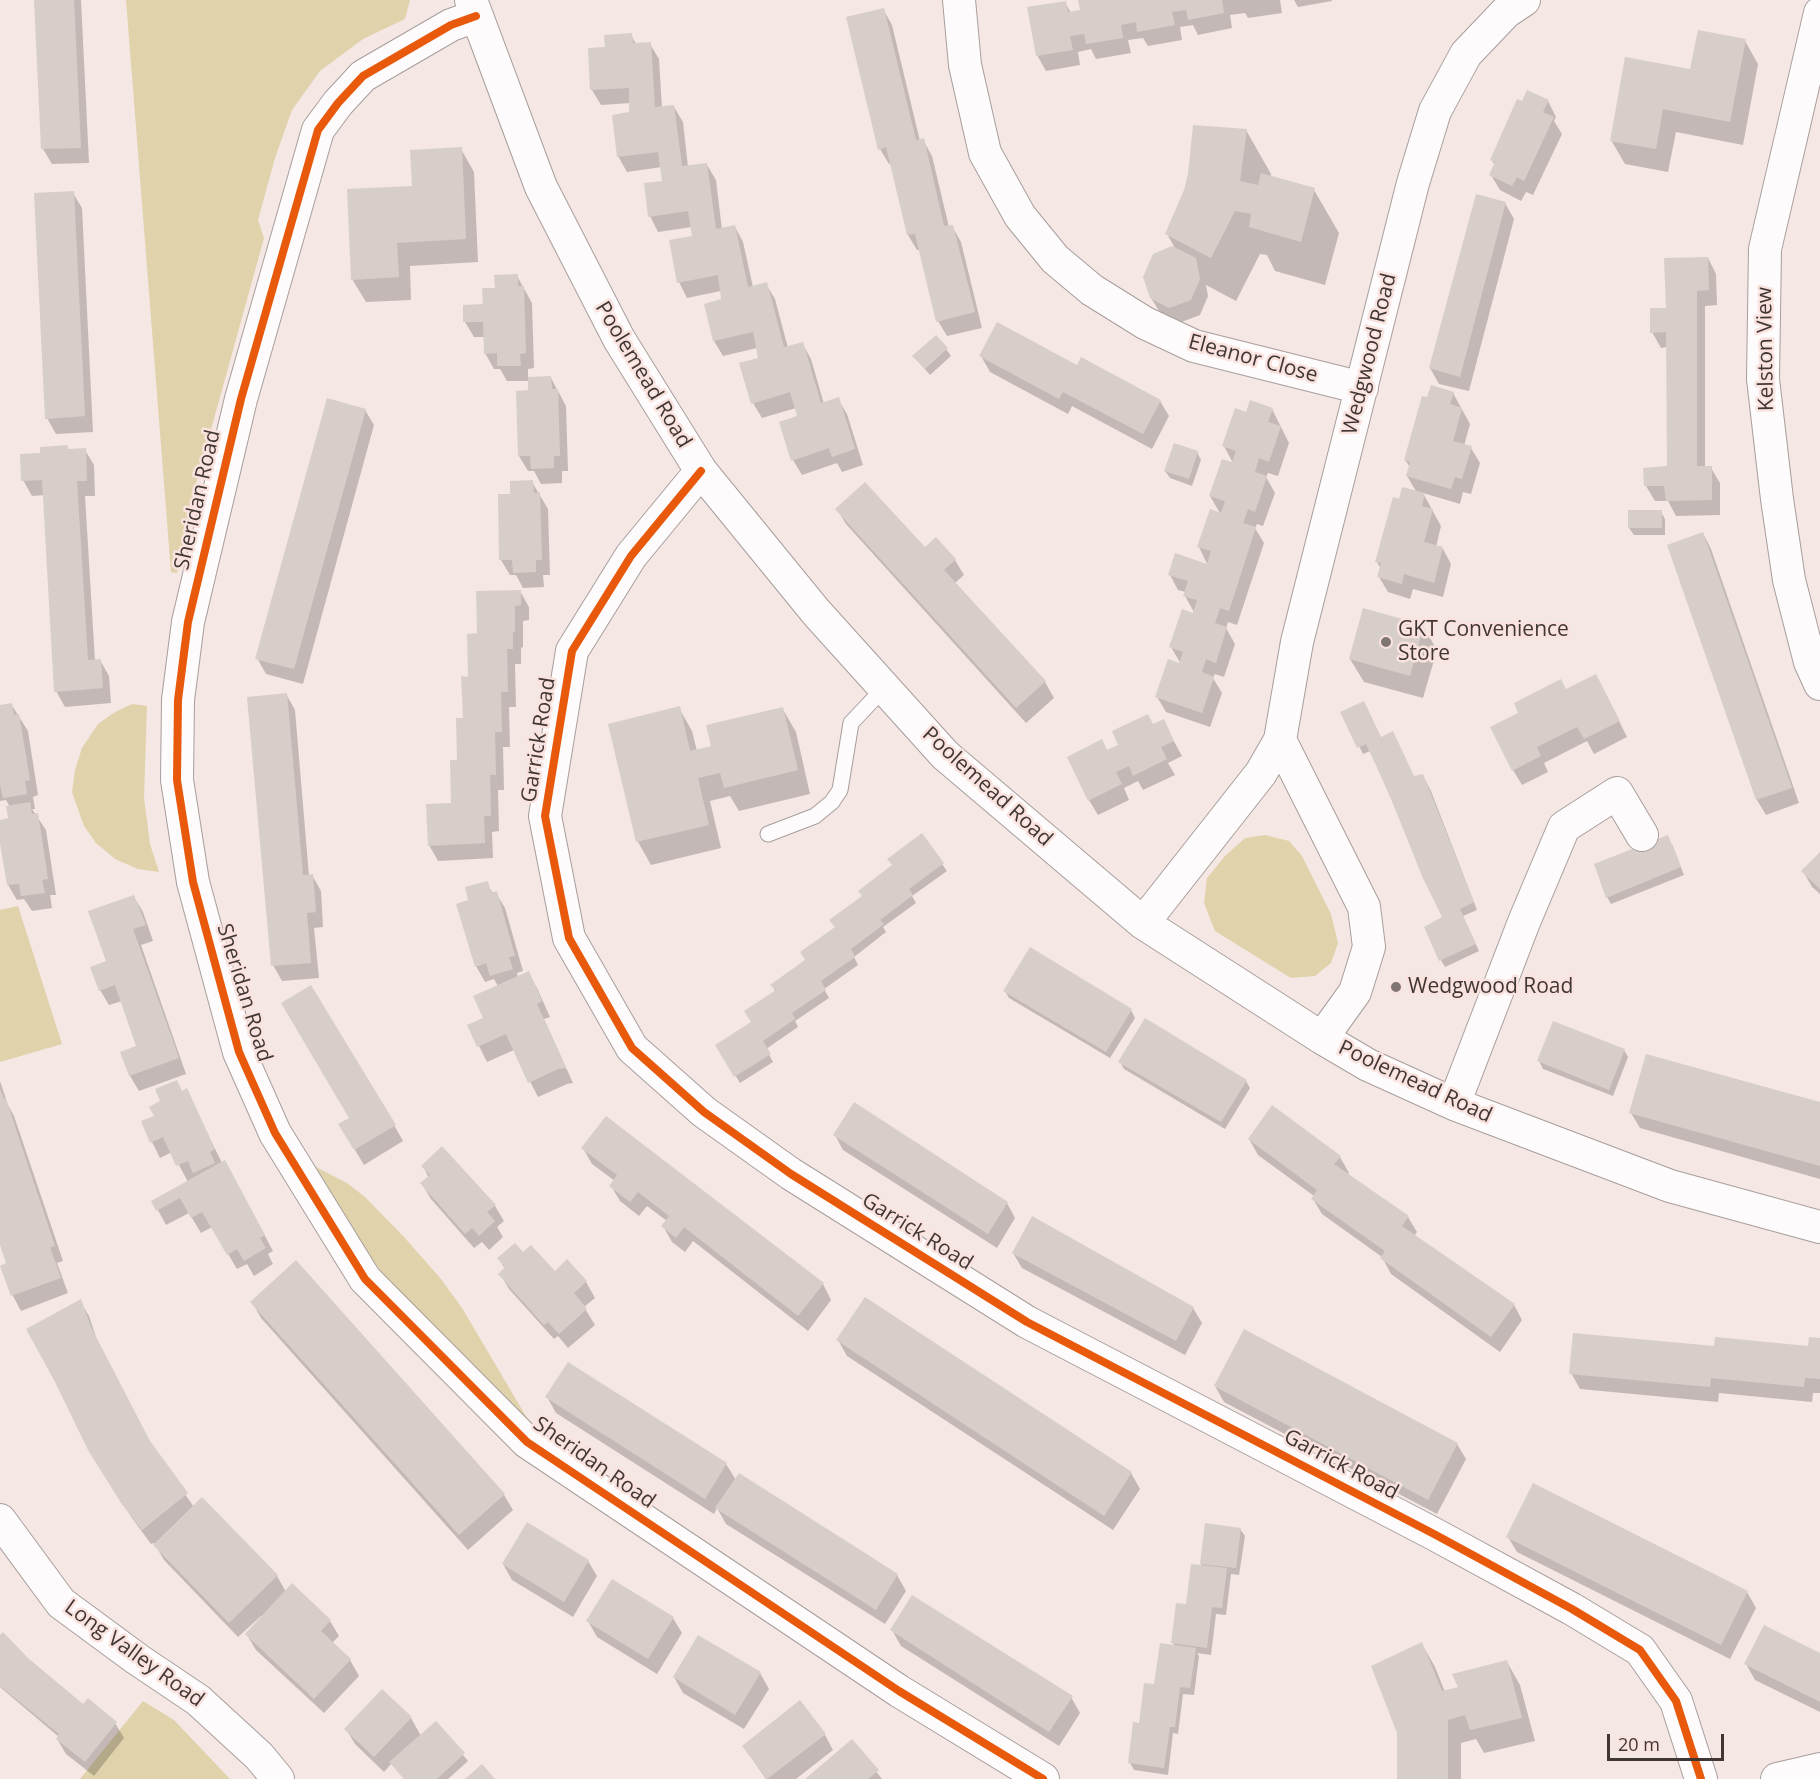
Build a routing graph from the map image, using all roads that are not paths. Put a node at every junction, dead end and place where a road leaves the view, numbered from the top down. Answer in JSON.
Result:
{"nodes":[{"id":1,"x":960,"y":0,"type":"edge"},
{"id":2,"x":1524,"y":0,"type":"edge"},
{"id":3,"x":473,"y":8,"type":"edge"},
{"id":4,"x":1820,"y":13,"type":"edge"},
{"id":5,"x":1362,"y":388,"type":"junction"},
{"id":6,"x":701,"y":471,"type":"junction"},
{"id":7,"x":1820,"y":684,"type":"edge"},
{"id":8,"x":885,"y":687,"type":"junction"},
{"id":9,"x":1280,"y":740,"type":"junction"},
{"id":10,"x":768,"y":834,"type":"dead end"},
{"id":11,"x":1642,"y":836,"type":"dead end"},
{"id":12,"x":1143,"y":923,"type":"junction"},
{"id":13,"x":1322,"y":1038,"type":"junction"},
{"id":14,"x":1454,"y":1104,"type":"junction"},
{"id":15,"x":1820,"y":1227,"type":"edge"},
{"id":16,"x":0,"y":1521,"type":"edge"},
{"id":17,"x":1820,"y":1769,"type":"edge"},
{"id":18,"x":278,"y":1779,"type":"edge"},
{"id":19,"x":1043,"y":1779,"type":"edge"},
{"id":20,"x":1701,"y":1779,"type":"edge"},
{"id":21,"x":1777,"y":1779,"type":"edge"}],
"edges":[{"from":1,"to":5,"type":"street","name":"Eleanor Close"},
{"from":2,"to":5,"type":"street","name":"Wedgwood Road"},
{"from":3,"to":6,"type":"street","name":"Poolemead Road"},
{"from":3,"to":19,"type":"street","name":"Sheridan Road"},
{"from":4,"to":7,"type":"street","name":"Kelston View"},
{"from":5,"to":9,"type":"street","name":"Wedgwood Road"},
{"from":6,"to":8,"type":"street","name":"Poolemead Road"},
{"from":6,"to":20,"type":"street","name":"Garrick Road"},
{"from":8,"to":10,"type":"lane"},
{"from":8,"to":12,"type":"street","name":"Poolemead Road"},
{"from":9,"to":12,"type":"street","name":"Wedgwood Road"},
{"from":9,"to":13,"type":"street"},
{"from":11,"to":14,"type":"street"},
{"from":12,"to":13,"type":"street","name":"Poolemead Road"},
{"from":13,"to":14,"type":"street","name":"Poolemead Road"},
{"from":14,"to":15,"type":"street","name":"Poolemead Road"},
{"from":16,"to":18,"type":"street","name":"Long Valley Road"},
{"from":17,"to":21,"type":"street"}]}
